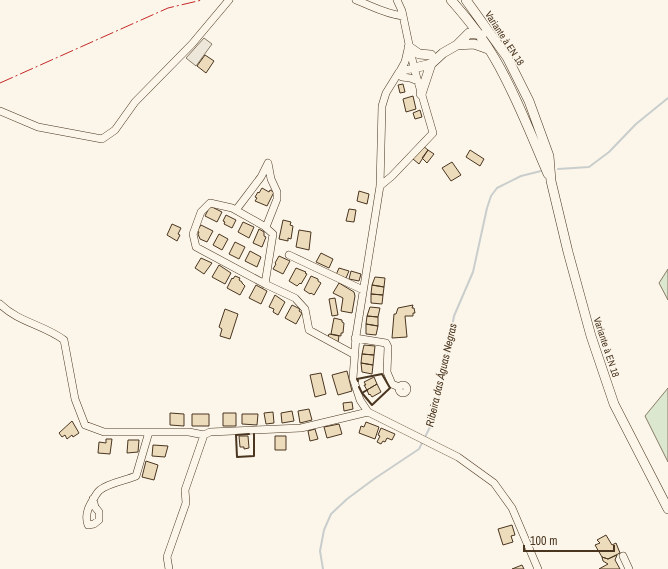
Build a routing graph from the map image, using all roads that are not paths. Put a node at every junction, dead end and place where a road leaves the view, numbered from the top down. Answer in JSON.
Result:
{"nodes":[{"id":1,"x":229,"y":0,"type":"edge"},
{"id":2,"x":356,"y":0,"type":"edge"},
{"id":3,"x":397,"y":0,"type":"edge"},
{"id":4,"x":451,"y":0,"type":"edge"},
{"id":5,"x":466,"y":0,"type":"edge"},
{"id":6,"x":403,"y":16,"type":"junction"},
{"id":7,"x":466,"y":18,"type":"junction"},
{"id":8,"x":483,"y":23,"type":"junction"},
{"id":9,"x":479,"y":34,"type":"junction"},
{"id":10,"x":465,"y":36,"type":"junction"},
{"id":11,"x":494,"y":39,"type":"junction"},
{"id":12,"x":474,"y":44,"type":"junction"},
{"id":13,"x":457,"y":45,"type":"junction"},
{"id":14,"x":409,"y":47,"type":"junction"},
{"id":15,"x":488,"y":49,"type":"junction"},
{"id":16,"x":431,"y":60,"type":"junction"},
{"id":17,"x":414,"y":68,"type":"junction"},
{"id":18,"x":401,"y":74,"type":"junction"},
{"id":19,"x":418,"y":81,"type":"junction"},
{"id":20,"x":421,"y":94,"type":"junction"},
{"id":21,"x":0,"y":111,"type":"edge"},
{"id":22,"x":551,"y":181,"type":"junction"},
{"id":23,"x":380,"y":186,"type":"junction"},
{"id":24,"x":236,"y":210,"type":"junction"},
{"id":25,"x":266,"y":227,"type":"junction"},
{"id":26,"x":289,"y":255,"type":"dead end"},
{"id":27,"x":265,"y":284,"type":"junction"},
{"id":28,"x":363,"y":290,"type":"junction"},
{"id":29,"x":0,"y":304,"type":"edge"},
{"id":30,"x":356,"y":338,"type":"junction"},
{"id":31,"x":355,"y":355,"type":"junction"},
{"id":32,"x":399,"y":387,"type":"dead end"},
{"id":33,"x":368,"y":412,"type":"junction"},
{"id":34,"x":149,"y":432,"type":"junction"},
{"id":35,"x":204,"y":435,"type":"junction"},
{"id":36,"x":93,"y":499,"type":"dead end"},
{"id":37,"x":668,"y":509,"type":"edge"},
{"id":38,"x":623,"y":556,"type":"dead end"},
{"id":39,"x":169,"y":569,"type":"edge"},
{"id":40,"x":538,"y":569,"type":"edge"},
{"id":41,"x":629,"y":569,"type":"edge"}],
"edges":[{"from":1,"to":21,"type":"street"},
{"from":2,"to":6,"type":"street"},
{"from":3,"to":6,"type":"street"},
{"from":4,"to":7,"type":"main road","name":"Variante à EN 18"},
{"from":5,"to":8,"type":"main road","name":"Variante à EN 18"},
{"from":6,"to":14,"type":"street"},
{"from":7,"to":9,"type":"main road","name":"Variante à EN 18"},
{"from":7,"to":10,"type":"main road"},
{"from":8,"to":9,"type":"main road"},
{"from":8,"to":11,"type":"main road","name":"Variante à EN 18"},
{"from":9,"to":10,"type":"main road"},
{"from":9,"to":11,"type":"main road"},
{"from":9,"to":12,"type":"main road"},
{"from":9,"to":15,"type":"main road","name":"Variante à EN 18"},
{"from":10,"to":13,"type":"main road"},
{"from":11,"to":22,"type":"main road","name":"Variante à EN 18"},
{"from":12,"to":13,"type":"main road"},
{"from":12,"to":15,"type":"main road"},
{"from":13,"to":16,"type":"main road"},
{"from":14,"to":16,"type":"main road"},
{"from":14,"to":17,"type":"street"},
{"from":14,"to":18,"type":"street"},
{"from":15,"to":22,"type":"main road","name":"Variante à EN 18"},
{"from":16,"to":17,"type":"main road"},
{"from":16,"to":20,"type":"main road"},
{"from":17,"to":18,"type":"street"},
{"from":17,"to":19,"type":"street"},
{"from":18,"to":19,"type":"street"},
{"from":18,"to":23,"type":"street"},
{"from":19,"to":20,"type":"street"},
{"from":20,"to":23,"type":"street"},
{"from":22,"to":37,"type":"main road","name":"Variante à EN 18"},
{"from":23,"to":28,"type":"street"},
{"from":24,"to":25,"type":"street"},
{"from":24,"to":25,"type":"street"},
{"from":24,"to":27,"type":"street"},
{"from":25,"to":27,"type":"street"},
{"from":26,"to":28,"type":"street"},
{"from":27,"to":31,"type":"street"},
{"from":28,"to":30,"type":"street"},
{"from":29,"to":34,"type":"street"},
{"from":30,"to":31,"type":"street"},
{"from":30,"to":32,"type":"street"},
{"from":31,"to":33,"type":"street"},
{"from":33,"to":35,"type":"street"},
{"from":33,"to":40,"type":"street"},
{"from":34,"to":35,"type":"street"},
{"from":34,"to":36,"type":"street"},
{"from":35,"to":39,"type":"street"},
{"from":38,"to":41,"type":"street"}]}
